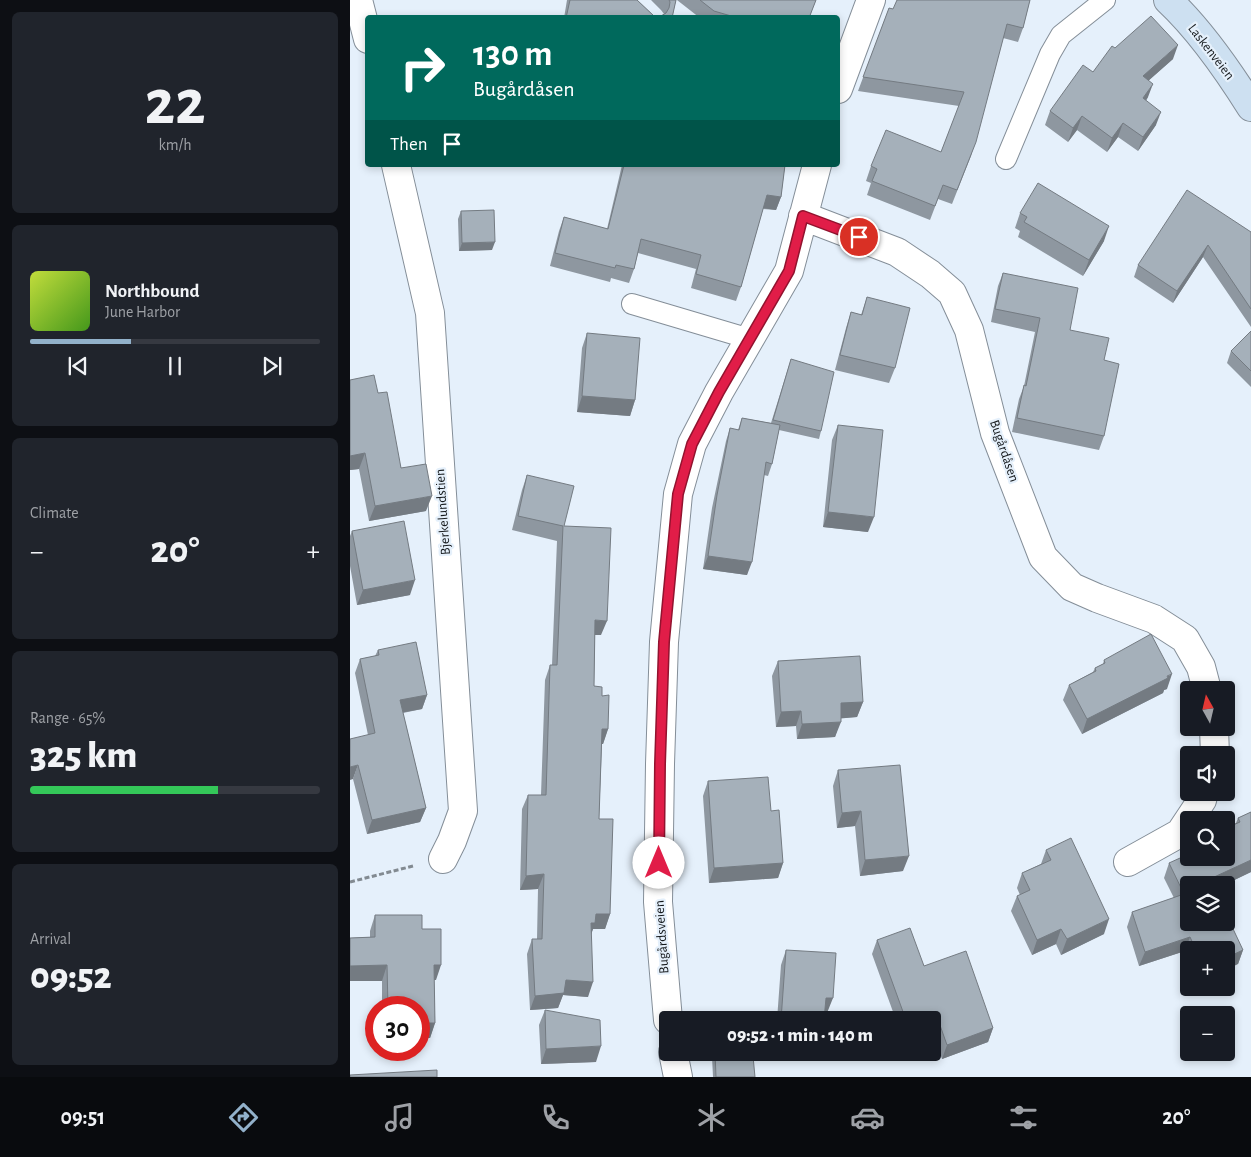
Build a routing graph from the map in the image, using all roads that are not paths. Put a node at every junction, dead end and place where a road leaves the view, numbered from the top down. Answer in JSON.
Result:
{"nodes":[{"id":1,"x":358,"y":0,"type":"edge"},
{"id":2,"x":871,"y":0,"type":"edge"},
{"id":3,"x":1105,"y":0,"type":"edge"},
{"id":4,"x":1168,"y":0,"type":"edge"},
{"id":5,"x":365,"y":29,"type":"edge"},
{"id":6,"x":365,"y":42,"type":"edge"},
{"id":7,"x":350,"y":49,"type":"edge"},
{"id":8,"x":840,"y":84,"type":"edge"},
{"id":9,"x":1251,"y":107,"type":"edge"},
{"id":10,"x":1006,"y":159,"type":"dead end"},
{"id":11,"x":396,"y":167,"type":"edge"},
{"id":12,"x":816,"y":167,"type":"edge"},
{"id":13,"x":803,"y":216,"type":"junction"},
{"id":14,"x":632,"y":304,"type":"dead end"},
{"id":15,"x":750,"y":339,"type":"junction"},
{"id":16,"x":1205,"y":681,"type":"edge"},
{"id":17,"x":1201,"y":801,"type":"edge"},
{"id":18,"x":443,"y":859,"type":"road end"},
{"id":19,"x":1128,"y":862,"type":"dead end"},
{"id":20,"x":667,"y":1011,"type":"edge"},
{"id":21,"x":675,"y":1061,"type":"edge"},
{"id":22,"x":678,"y":1077,"type":"edge"}],
"edges":[{"from":1,"to":5,"type":"street"},
{"from":2,"to":8,"type":"street"},
{"from":3,"to":10,"type":"lane"},
{"from":4,"to":9,"type":"street","name":"Laskenveien"},
{"from":6,"to":7,"type":"street"},
{"from":11,"to":18,"type":"street","name":"Bjerkelundstien"},
{"from":12,"to":13,"type":"street","name":"Bugårdsveien"},
{"from":13,"to":15,"type":"street","name":"Bugårdsveien"},
{"from":13,"to":16,"type":"street","name":"Bugårdåsen"},
{"from":14,"to":15,"type":"lane"},
{"from":15,"to":20,"type":"street","name":"Bugårdsveien"},
{"from":17,"to":19,"type":"street"},
{"from":21,"to":22,"type":"street"}]}
